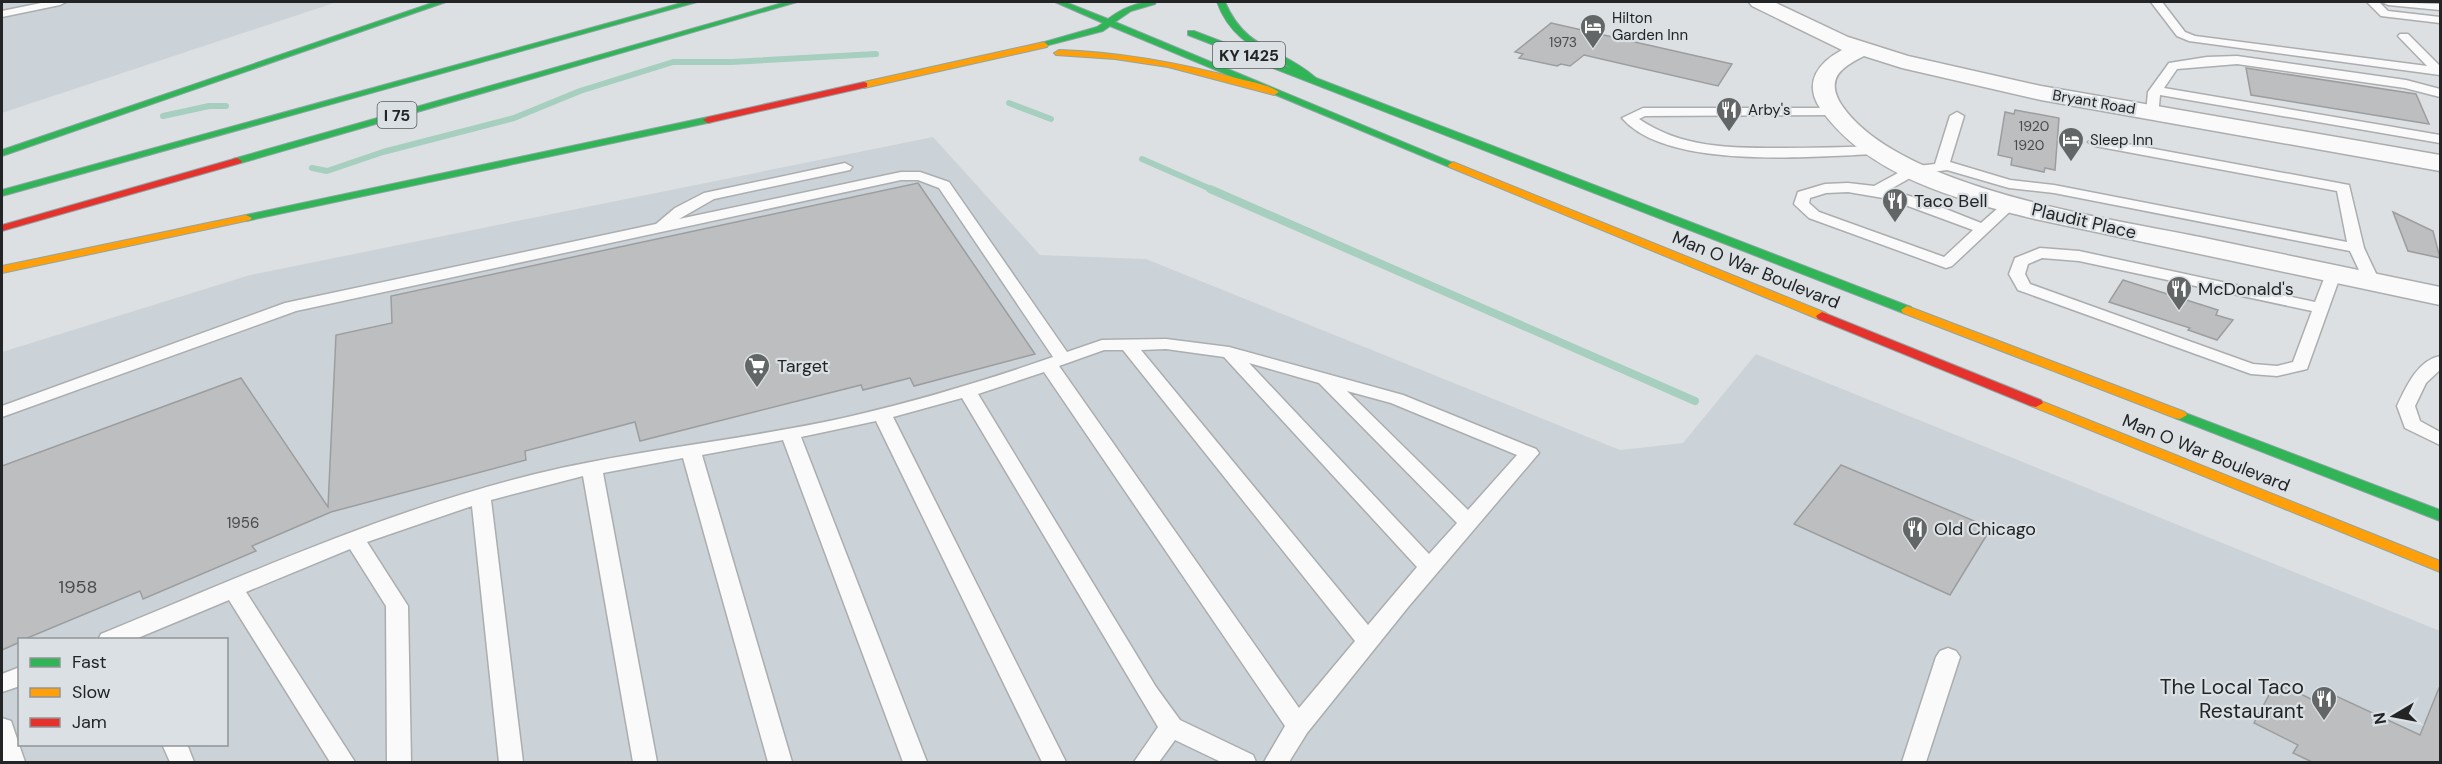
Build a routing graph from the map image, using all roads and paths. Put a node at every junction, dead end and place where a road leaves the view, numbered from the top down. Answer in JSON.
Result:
{"nodes":[{"id":1,"x":60,"y":2,"type":"edge"},
{"id":2,"x":442,"y":2,"type":"edge"},
{"id":3,"x":677,"y":2,"type":"edge"},
{"id":4,"x":693,"y":2,"type":"edge"},
{"id":5,"x":794,"y":2,"type":"edge"},
{"id":6,"x":1059,"y":2,"type":"edge"},
{"id":7,"x":1108,"y":2,"type":"edge"},
{"id":8,"x":1152,"y":2,"type":"edge"},
{"id":9,"x":1221,"y":2,"type":"edge"},
{"id":10,"x":1759,"y":2,"type":"edge"},
{"id":11,"x":2157,"y":2,"type":"edge"},
{"id":12,"x":2373,"y":2,"type":"edge"},
{"id":13,"x":2388,"y":2,"type":"edge"},
{"id":14,"x":2440,"y":7,"type":"edge"},
{"id":15,"x":1128,"y":9,"type":"junction"},
{"id":16,"x":2,"y":14,"type":"edge"},
{"id":17,"x":1155,"y":20,"type":"dead end"},
{"id":18,"x":2440,"y":20,"type":"edge"},
{"id":19,"x":1110,"y":22,"type":"junction"},
{"id":20,"x":1178,"y":28,"type":"dead end"},
{"id":21,"x":2404,"y":36,"type":"dead end"},
{"id":22,"x":537,"y":44,"type":"junction"},
{"id":23,"x":1861,"y":49,"type":"junction"},
{"id":24,"x":2440,"y":71,"type":"edge"},
{"id":25,"x":924,"y":72,"type":"junction"},
{"id":26,"x":1312,"y":79,"type":"junction"},
{"id":27,"x":2156,"y":90,"type":"junction"},
{"id":28,"x":1274,"y":92,"type":"junction"},
{"id":29,"x":2440,"y":93,"type":"edge"},
{"id":30,"x":1833,"y":112,"type":"junction"},
{"id":31,"x":2153,"y":113,"type":"junction"},
{"id":32,"x":1957,"y":116,"type":"dead end"},
{"id":33,"x":2440,"y":139,"type":"edge"},
{"id":34,"x":2095,"y":142,"type":"dead end"},
{"id":35,"x":1878,"y":150,"type":"junction"},
{"id":36,"x":2,"y":153,"type":"edge"},
{"id":37,"x":1942,"y":164,"type":"junction"},
{"id":38,"x":2440,"y":164,"type":"edge"},
{"id":39,"x":845,"y":167,"type":"dead end"},
{"id":40,"x":1914,"y":170,"type":"junction"},
{"id":41,"x":1878,"y":190,"type":"junction"},
{"id":42,"x":2,"y":193,"type":"edge"},
{"id":43,"x":2011,"y":204,"type":"junction"},
{"id":44,"x":2,"y":228,"type":"edge"},
{"id":45,"x":659,"y":228,"type":"junction"},
{"id":46,"x":1983,"y":229,"type":"junction"},
{"id":47,"x":2356,"y":248,"type":"junction"},
{"id":48,"x":2,"y":270,"type":"edge"},
{"id":49,"x":2333,"y":273,"type":"junction"},
{"id":50,"x":2372,"y":282,"type":"junction"},
{"id":51,"x":2440,"y":296,"type":"edge"},
{"id":52,"x":2321,"y":308,"type":"junction"},
{"id":53,"x":1128,"y":345,"type":"junction"},
{"id":54,"x":1229,"y":352,"type":"junction"},
{"id":55,"x":2440,"y":361,"type":"edge"},
{"id":56,"x":1055,"y":362,"type":"junction"},
{"id":57,"x":1325,"y":379,"type":"junction"},
{"id":58,"x":967,"y":391,"type":"junction"},
{"id":59,"x":2,"y":412,"type":"edge"},
{"id":60,"x":882,"y":414,"type":"junction"},
{"id":61,"x":790,"y":433,"type":"junction"},
{"id":62,"x":2440,"y":439,"type":"edge"},
{"id":63,"x":691,"y":451,"type":"junction"},
{"id":64,"x":592,"y":469,"type":"junction"},
{"id":65,"x":481,"y":496,"type":"junction"},
{"id":66,"x":2290,"y":507,"type":"junction"},
{"id":67,"x":2440,"y":516,"type":"edge"},
{"id":68,"x":1469,"y":523,"type":"junction"},
{"id":69,"x":355,"y":540,"type":"junction"},
{"id":70,"x":2440,"y":567,"type":"edge"},
{"id":71,"x":1430,"y":568,"type":"junction"},
{"id":72,"x":2440,"y":580,"type":"edge"},
{"id":73,"x":233,"y":589,"type":"junction"},
{"id":74,"x":119,"y":638,"type":"edge"},
{"id":75,"x":1368,"y":641,"type":"junction"},
{"id":76,"x":1948,"y":657,"type":"dead end"},
{"id":77,"x":18,"y":677,"type":"edge"},
{"id":78,"x":2,"y":683,"type":"edge"},
{"id":79,"x":1298,"y":726,"type":"junction"},
{"id":80,"x":1171,"y":727,"type":"junction"},
{"id":81,"x":2,"y":728,"type":"edge"},
{"id":82,"x":175,"y":746,"type":"edge"},
{"id":83,"x":506,"y":761,"type":"edge"},
{"id":84,"x":13,"y":762,"type":"edge"},
{"id":85,"x":182,"y":762,"type":"edge"},
{"id":86,"x":343,"y":762,"type":"edge"},
{"id":87,"x":399,"y":762,"type":"edge"},
{"id":88,"x":645,"y":762,"type":"edge"},
{"id":89,"x":780,"y":762,"type":"edge"},
{"id":90,"x":915,"y":762,"type":"edge"},
{"id":91,"x":1054,"y":762,"type":"edge"},
{"id":92,"x":1146,"y":762,"type":"edge"},
{"id":93,"x":1244,"y":762,"type":"edge"},
{"id":94,"x":1276,"y":762,"type":"edge"},
{"id":95,"x":1914,"y":762,"type":"edge"}],
"edges":[{"from":1,"to":16,"type":"lane"},
{"from":2,"to":36,"type":"main road"},
{"from":3,"to":22,"type":"main road"},
{"from":4,"to":22,"type":"main road","number":"I 75"},
{"from":5,"to":44,"type":"main road","number":"I 75"},
{"from":6,"to":19,"type":"main road","name":"Man O War Boulevard","number":"KY 1425"},
{"from":7,"to":15,"type":"main road"},
{"from":8,"to":15,"type":"main road"},
{"from":9,"to":26,"type":"main road"},
{"from":10,"to":23,"type":"street","name":"Bryant Road"},
{"from":11,"to":24,"type":"lane"},
{"from":12,"to":18,"type":"lane"},
{"from":13,"to":14,"type":"lane"},
{"from":15,"to":17,"type":"main road"},
{"from":15,"to":19,"type":"main road"},
{"from":19,"to":25,"type":"main road"},
{"from":19,"to":28,"type":"main road","name":"Man O War Boulevard","number":"KY 1425"},
{"from":20,"to":26,"type":"main road","name":"Man O War Boulevard","number":"KY 1425"},
{"from":21,"to":24,"type":"lane"},
{"from":22,"to":42,"type":"main road","number":"I 75"},
{"from":23,"to":30,"type":"street","name":"Plaudit Place"},
{"from":23,"to":31,"type":"street","name":"Bryant Road"},
{"from":25,"to":28,"type":"main road"},
{"from":25,"to":48,"type":"main road"},
{"from":26,"to":67,"type":"main road","name":"Man O War Boulevard","number":"KY 1425"},
{"from":27,"to":29,"type":"lane"},
{"from":27,"to":31,"type":"lane"},
{"from":27,"to":33,"type":"lane"},
{"from":28,"to":66,"type":"main road","name":"Man O War Boulevard","number":"KY 1425"},
{"from":30,"to":35,"type":"street","name":"Plaudit Place"},
{"from":30,"to":35,"type":"lane"},
{"from":31,"to":38,"type":"street","name":"Bryant Road"},
{"from":32,"to":37,"type":"lane"},
{"from":34,"to":47,"type":"lane"},
{"from":35,"to":40,"type":"street","name":"Plaudit Place"},
{"from":37,"to":40,"type":"lane"},
{"from":37,"to":47,"type":"lane"},
{"from":39,"to":45,"type":"lane"},
{"from":40,"to":41,"type":"lane"},
{"from":40,"to":43,"type":"street","name":"Plaudit Place"},
{"from":41,"to":46,"type":"lane"},
{"from":41,"to":46,"type":"lane"},
{"from":43,"to":46,"type":"lane"},
{"from":43,"to":49,"type":"street","name":"Plaudit Place"},
{"from":45,"to":56,"type":"lane"},
{"from":45,"to":59,"type":"lane"},
{"from":47,"to":50,"type":"lane"},
{"from":49,"to":50,"type":"street","name":"Plaudit Place"},
{"from":49,"to":52,"type":"lane"},
{"from":50,"to":51,"type":"street","name":"Plaudit Place"},
{"from":52,"to":52,"type":"lane"},
{"from":53,"to":54,"type":"lane"},
{"from":53,"to":56,"type":"lane"},
{"from":53,"to":75,"type":"lane"},
{"from":54,"to":57,"type":"lane"},
{"from":54,"to":71,"type":"lane"},
{"from":55,"to":62,"type":"lane"},
{"from":56,"to":58,"type":"lane"},
{"from":56,"to":79,"type":"lane"},
{"from":57,"to":68,"type":"lane"},
{"from":57,"to":68,"type":"lane"},
{"from":58,"to":60,"type":"lane"},
{"from":58,"to":80,"type":"lane"},
{"from":60,"to":61,"type":"lane"},
{"from":60,"to":91,"type":"lane"},
{"from":61,"to":63,"type":"lane"},
{"from":61,"to":90,"type":"lane"},
{"from":63,"to":64,"type":"lane"},
{"from":63,"to":89,"type":"lane"},
{"from":64,"to":65,"type":"lane"},
{"from":64,"to":88,"type":"lane"},
{"from":65,"to":69,"type":"lane"},
{"from":65,"to":83,"type":"lane"},
{"from":66,"to":70,"type":"main road","name":"Man O War Boulevard"},
{"from":66,"to":72,"type":"main road"},
{"from":68,"to":71,"type":"lane"},
{"from":69,"to":73,"type":"lane"},
{"from":69,"to":87,"type":"lane"},
{"from":71,"to":75,"type":"lane"},
{"from":73,"to":74,"type":"lane"},
{"from":73,"to":86,"type":"lane"},
{"from":75,"to":79,"type":"lane"},
{"from":76,"to":95,"type":"lane"},
{"from":77,"to":78,"type":"lane"},
{"from":79,"to":94,"type":"lane"},
{"from":80,"to":92,"type":"lane"},
{"from":80,"to":93,"type":"lane"},
{"from":81,"to":84,"type":"lane"},
{"from":82,"to":85,"type":"lane"}]}
